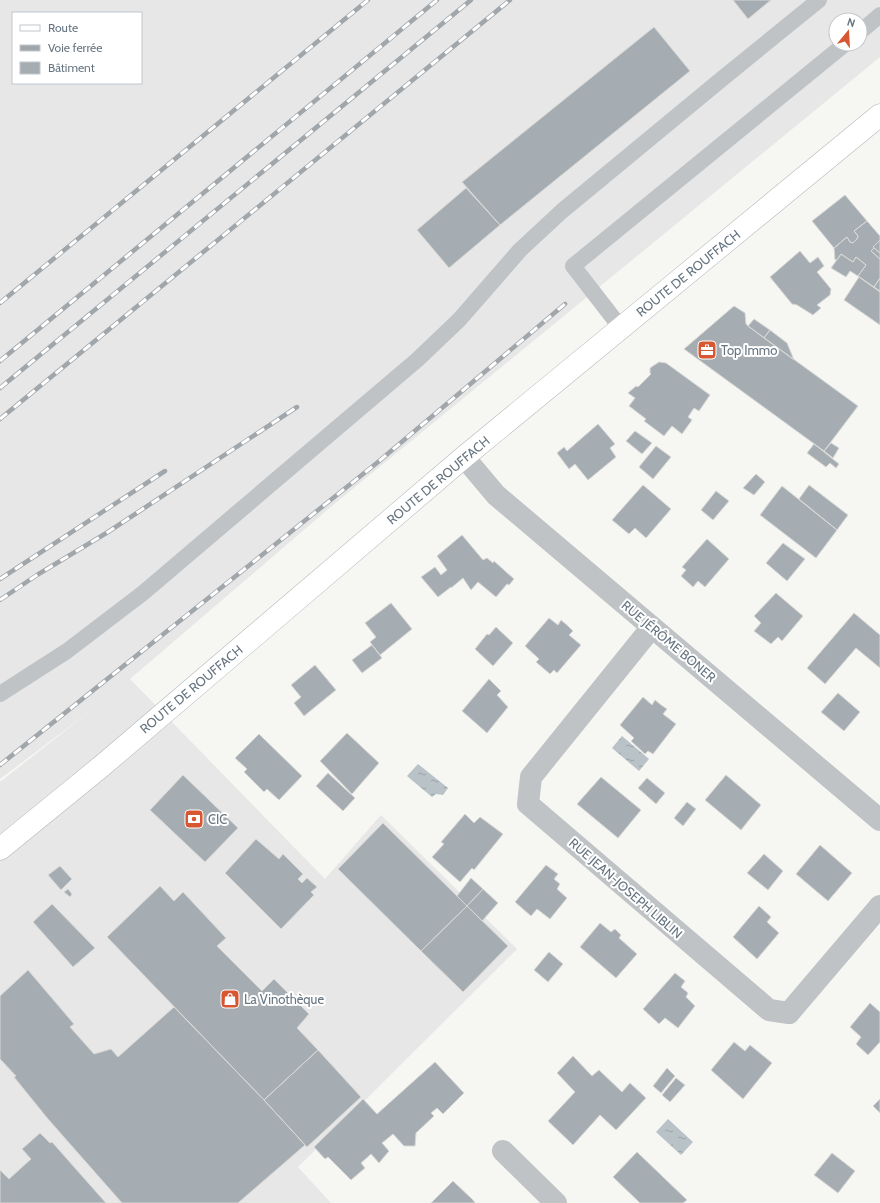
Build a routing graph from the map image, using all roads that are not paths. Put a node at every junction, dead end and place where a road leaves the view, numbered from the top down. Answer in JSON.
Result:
{"nodes":[{"id":1,"x":819,"y":0,"type":"edge"},
{"id":2,"x":880,"y":15,"type":"edge"},
{"id":3,"x":868,"y":25,"type":"edge"},
{"id":4,"x":835,"y":52,"type":"edge"},
{"id":5,"x":880,"y":115,"type":"edge"},
{"id":6,"x":621,"y":328,"type":"junction"},
{"id":7,"x":464,"y":457,"type":"junction"},
{"id":8,"x":652,"y":627,"type":"junction"},
{"id":9,"x":0,"y":694,"type":"edge"},
{"id":10,"x":880,"y":820,"type":"edge"},
{"id":11,"x":0,"y":849,"type":"edge"},
{"id":12,"x":880,"y":906,"type":"edge"},
{"id":13,"x":503,"y":1151,"type":"dead end"},
{"id":14,"x":556,"y":1203,"type":"edge"}],
"edges":[{"from":1,"to":9,"type":"lane"},
{"from":2,"to":3,"type":"lane"},
{"from":4,"to":6,"type":"lane"},
{"from":5,"to":6,"type":"main road","name":"ROUTE DE ROUFFACH"},
{"from":6,"to":7,"type":"main road","name":"ROUTE DE ROUFFACH"},
{"from":7,"to":8,"type":"street","name":"RUE JÉRÔME BONER"},
{"from":7,"to":11,"type":"main road","name":"ROUTE DE ROUFFACH"},
{"from":8,"to":10,"type":"street","name":"RUE JÉRÔME BONER"},
{"from":8,"to":12,"type":"street","name":"RUE JEAN-JOSEPH LIBLIN"},
{"from":13,"to":14,"type":"street"}]}
